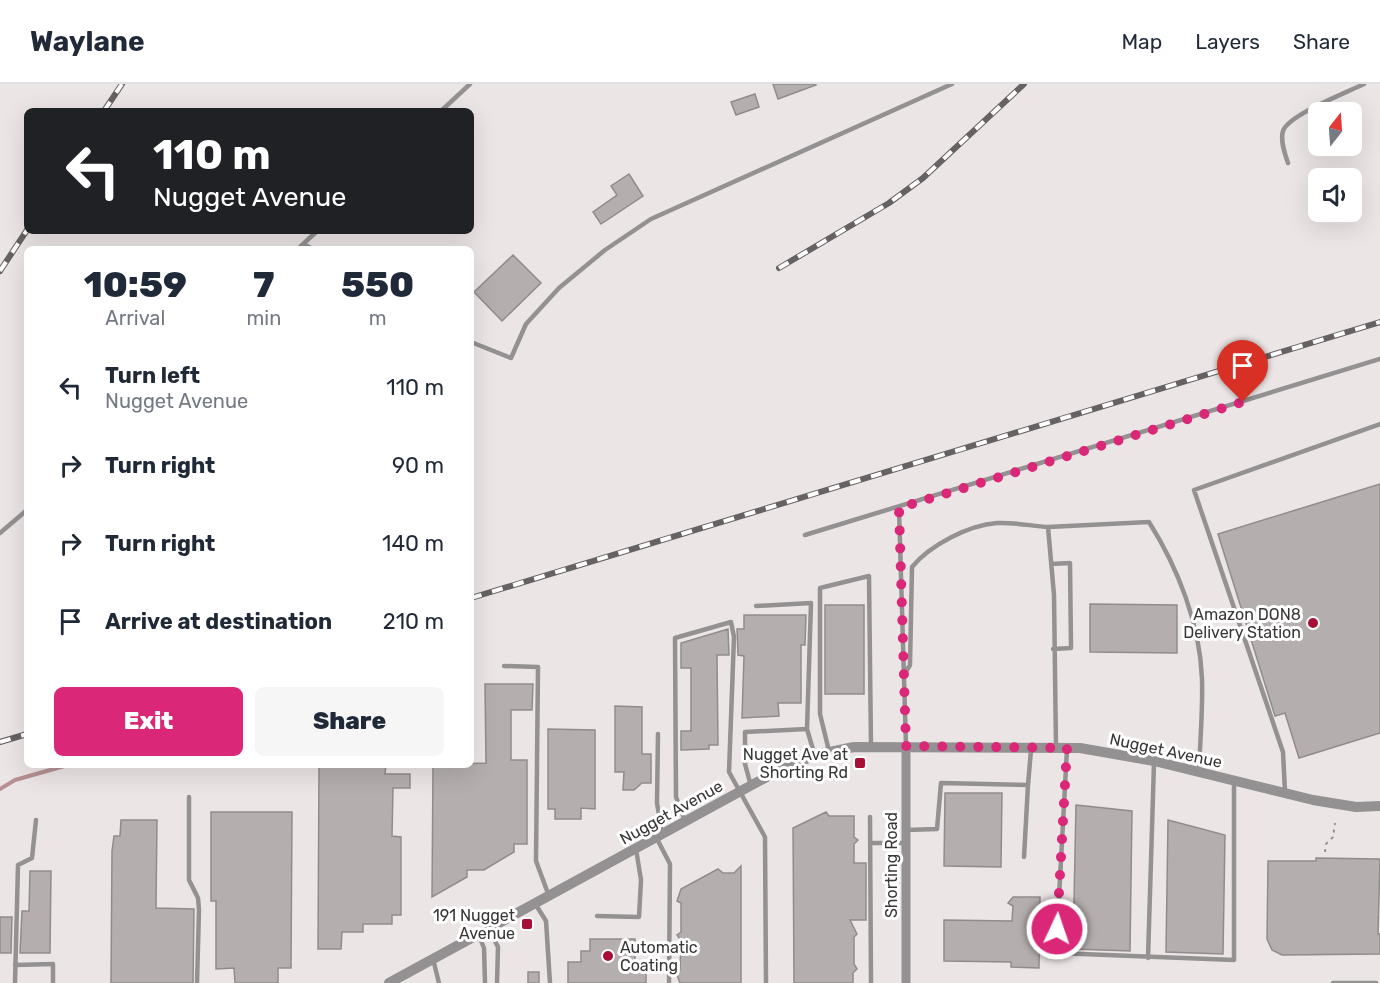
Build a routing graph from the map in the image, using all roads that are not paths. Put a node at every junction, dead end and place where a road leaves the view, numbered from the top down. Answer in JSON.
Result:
{"nodes":[{"id":1,"x":470,"y":84,"type":"edge"},
{"id":2,"x":952,"y":84,"type":"edge"},
{"id":3,"x":1364,"y":84,"type":"edge"},
{"id":4,"x":444,"y":108,"type":"edge"},
{"id":5,"x":1288,"y":163,"type":"dead end"},
{"id":6,"x":313,"y":234,"type":"edge"},
{"id":7,"x":303,"y":244,"type":"joint"},
{"id":8,"x":307,"y":246,"type":"edge"},
{"id":9,"x":474,"y":343,"type":"edge"},
{"id":10,"x":1380,"y":359,"type":"edge"},
{"id":11,"x":1380,"y":424,"type":"edge"},
{"id":12,"x":899,"y":508,"type":"junction"},
{"id":13,"x":24,"y":513,"type":"edge"},
{"id":14,"x":1048,"y":527,"type":"junction"},
{"id":15,"x":0,"y":533,"type":"edge"},
{"id":16,"x":805,"y":535,"type":"dead end"},
{"id":17,"x":1051,"y":564,"type":"junction"},
{"id":18,"x":756,"y":606,"type":"dead end"},
{"id":19,"x":1053,"y":649,"type":"junction"},
{"id":20,"x":504,"y":666,"type":"dead end"},
{"id":21,"x":904,"y":675,"type":"junction"},
{"id":22,"x":807,"y":729,"type":"junction"},
{"id":23,"x":658,"y":734,"type":"dead end"},
{"id":24,"x":906,"y":746,"type":"junction"},
{"id":25,"x":871,"y":747,"type":"junction"},
{"id":26,"x":1031,"y":747,"type":"junction"},
{"id":27,"x":1061,"y":747,"type":"junction"},
{"id":28,"x":830,"y":752,"type":"junction"},
{"id":29,"x":815,"y":755,"type":"junction"},
{"id":30,"x":1154,"y":761,"type":"junction"},
{"id":31,"x":1199,"y":772,"type":"junction"},
{"id":32,"x":1234,"y":781,"type":"junction"},
{"id":33,"x":1028,"y":785,"type":"junction"},
{"id":34,"x":751,"y":786,"type":"junction"},
{"id":35,"x":738,"y":792,"type":"junction"},
{"id":36,"x":1285,"y":792,"type":"junction"},
{"id":37,"x":189,"y":797,"type":"dead end"},
{"id":38,"x":1380,"y":806,"type":"edge"},
{"id":39,"x":870,"y":817,"type":"dead end"},
{"id":40,"x":36,"y":820,"type":"dead end"},
{"id":41,"x":685,"y":821,"type":"junction"},
{"id":42,"x":906,"y":830,"type":"junction"},
{"id":43,"x":659,"y":835,"type":"junction"},
{"id":44,"x":870,"y":843,"type":"junction"},
{"id":45,"x":906,"y":843,"type":"junction"},
{"id":46,"x":636,"y":849,"type":"junction"},
{"id":47,"x":1024,"y":857,"type":"dead end"},
{"id":48,"x":549,"y":896,"type":"junction"},
{"id":49,"x":535,"y":903,"type":"junction"},
{"id":50,"x":597,"y":916,"type":"dead end"},
{"id":51,"x":489,"y":929,"type":"junction"},
{"id":52,"x":478,"y":935,"type":"junction"},
{"id":53,"x":1148,"y":958,"type":"junction"},
{"id":54,"x":433,"y":959,"type":"junction"},
{"id":55,"x":15,"y":964,"type":"junction"},
{"id":56,"x":15,"y":983,"type":"edge"},
{"id":57,"x":53,"y":983,"type":"edge"},
{"id":58,"x":197,"y":983,"type":"edge"},
{"id":59,"x":389,"y":983,"type":"edge"},
{"id":60,"x":439,"y":983,"type":"edge"},
{"id":61,"x":484,"y":983,"type":"edge"},
{"id":62,"x":497,"y":983,"type":"edge"},
{"id":63,"x":550,"y":983,"type":"edge"},
{"id":64,"x":669,"y":983,"type":"edge"},
{"id":65,"x":766,"y":983,"type":"edge"},
{"id":66,"x":872,"y":983,"type":"edge"},
{"id":67,"x":906,"y":983,"type":"edge"},
{"id":68,"x":1333,"y":983,"type":"edge"},
{"id":69,"x":1376,"y":983,"type":"edge"}],
"edges":[{"from":1,"to":4,"type":"lane"},
{"from":2,"to":9,"type":"lane"},
{"from":3,"to":5,"type":"lane"},
{"from":6,"to":7,"type":"lane"},
{"from":7,"to":8,"type":"lane"},
{"from":10,"to":12,"type":"lane"},
{"from":11,"to":36,"type":"lane"},
{"from":12,"to":16,"type":"lane"},
{"from":12,"to":21,"type":"lane"},
{"from":13,"to":15,"type":"lane"},
{"from":14,"to":17,"type":"lane"},
{"from":14,"to":21,"type":"lane"},
{"from":14,"to":31,"type":"lane"},
{"from":17,"to":19,"type":"lane"},
{"from":17,"to":19,"type":"lane"},
{"from":18,"to":22,"type":"lane"},
{"from":19,"to":27,"type":"lane"},
{"from":20,"to":48,"type":"lane"},
{"from":21,"to":24,"type":"lane"},
{"from":22,"to":29,"type":"lane"},
{"from":22,"to":34,"type":"lane"},
{"from":23,"to":43,"type":"lane"},
{"from":24,"to":25,"type":"street","name":"Nugget Avenue"},
{"from":24,"to":26,"type":"street","name":"Nugget Avenue"},
{"from":24,"to":42,"type":"street","name":"Shorting Road"},
{"from":25,"to":28,"type":"street","name":"Nugget Avenue"},
{"from":25,"to":28,"type":"lane"},
{"from":26,"to":27,"type":"street","name":"Nugget Avenue"},
{"from":26,"to":33,"type":"lane"},
{"from":27,"to":30,"type":"street","name":"Nugget Avenue"},
{"from":27,"to":53,"type":"lane"},
{"from":28,"to":29,"type":"street","name":"Nugget Avenue"},
{"from":29,"to":34,"type":"street","name":"Nugget Avenue"},
{"from":30,"to":31,"type":"street","name":"Nugget Avenue"},
{"from":30,"to":53,"type":"lane"},
{"from":31,"to":32,"type":"street","name":"Nugget Avenue"},
{"from":32,"to":36,"type":"street","name":"Nugget Avenue"},
{"from":32,"to":53,"type":"lane"},
{"from":33,"to":42,"type":"lane"},
{"from":33,"to":47,"type":"lane"},
{"from":34,"to":35,"type":"street","name":"Nugget Avenue"},
{"from":35,"to":41,"type":"street","name":"Nugget Avenue"},
{"from":35,"to":41,"type":"lane"},
{"from":35,"to":65,"type":"lane"},
{"from":36,"to":38,"type":"street","name":"Nugget Avenue"},
{"from":37,"to":58,"type":"lane"},
{"from":39,"to":44,"type":"lane"},
{"from":40,"to":55,"type":"lane"},
{"from":41,"to":43,"type":"street","name":"Nugget Avenue"},
{"from":42,"to":45,"type":"street","name":"Shorting Road"},
{"from":43,"to":46,"type":"street","name":"Nugget Avenue"},
{"from":43,"to":64,"type":"lane"},
{"from":44,"to":45,"type":"lane"},
{"from":44,"to":66,"type":"lane"},
{"from":45,"to":67,"type":"street","name":"Shorting Road"},
{"from":46,"to":48,"type":"street","name":"Nugget Avenue"},
{"from":46,"to":50,"type":"lane"},
{"from":48,"to":49,"type":"street","name":"Nugget Avenue"},
{"from":49,"to":51,"type":"street","name":"Nugget Avenue"},
{"from":49,"to":63,"type":"lane"},
{"from":51,"to":52,"type":"street","name":"Nugget Avenue"},
{"from":51,"to":62,"type":"lane"},
{"from":52,"to":54,"type":"street","name":"Nugget Avenue"},
{"from":52,"to":61,"type":"lane"},
{"from":54,"to":59,"type":"street","name":"Nugget Avenue"},
{"from":54,"to":60,"type":"lane"},
{"from":55,"to":56,"type":"lane"},
{"from":55,"to":57,"type":"lane"},
{"from":68,"to":69,"type":"lane"}]}
